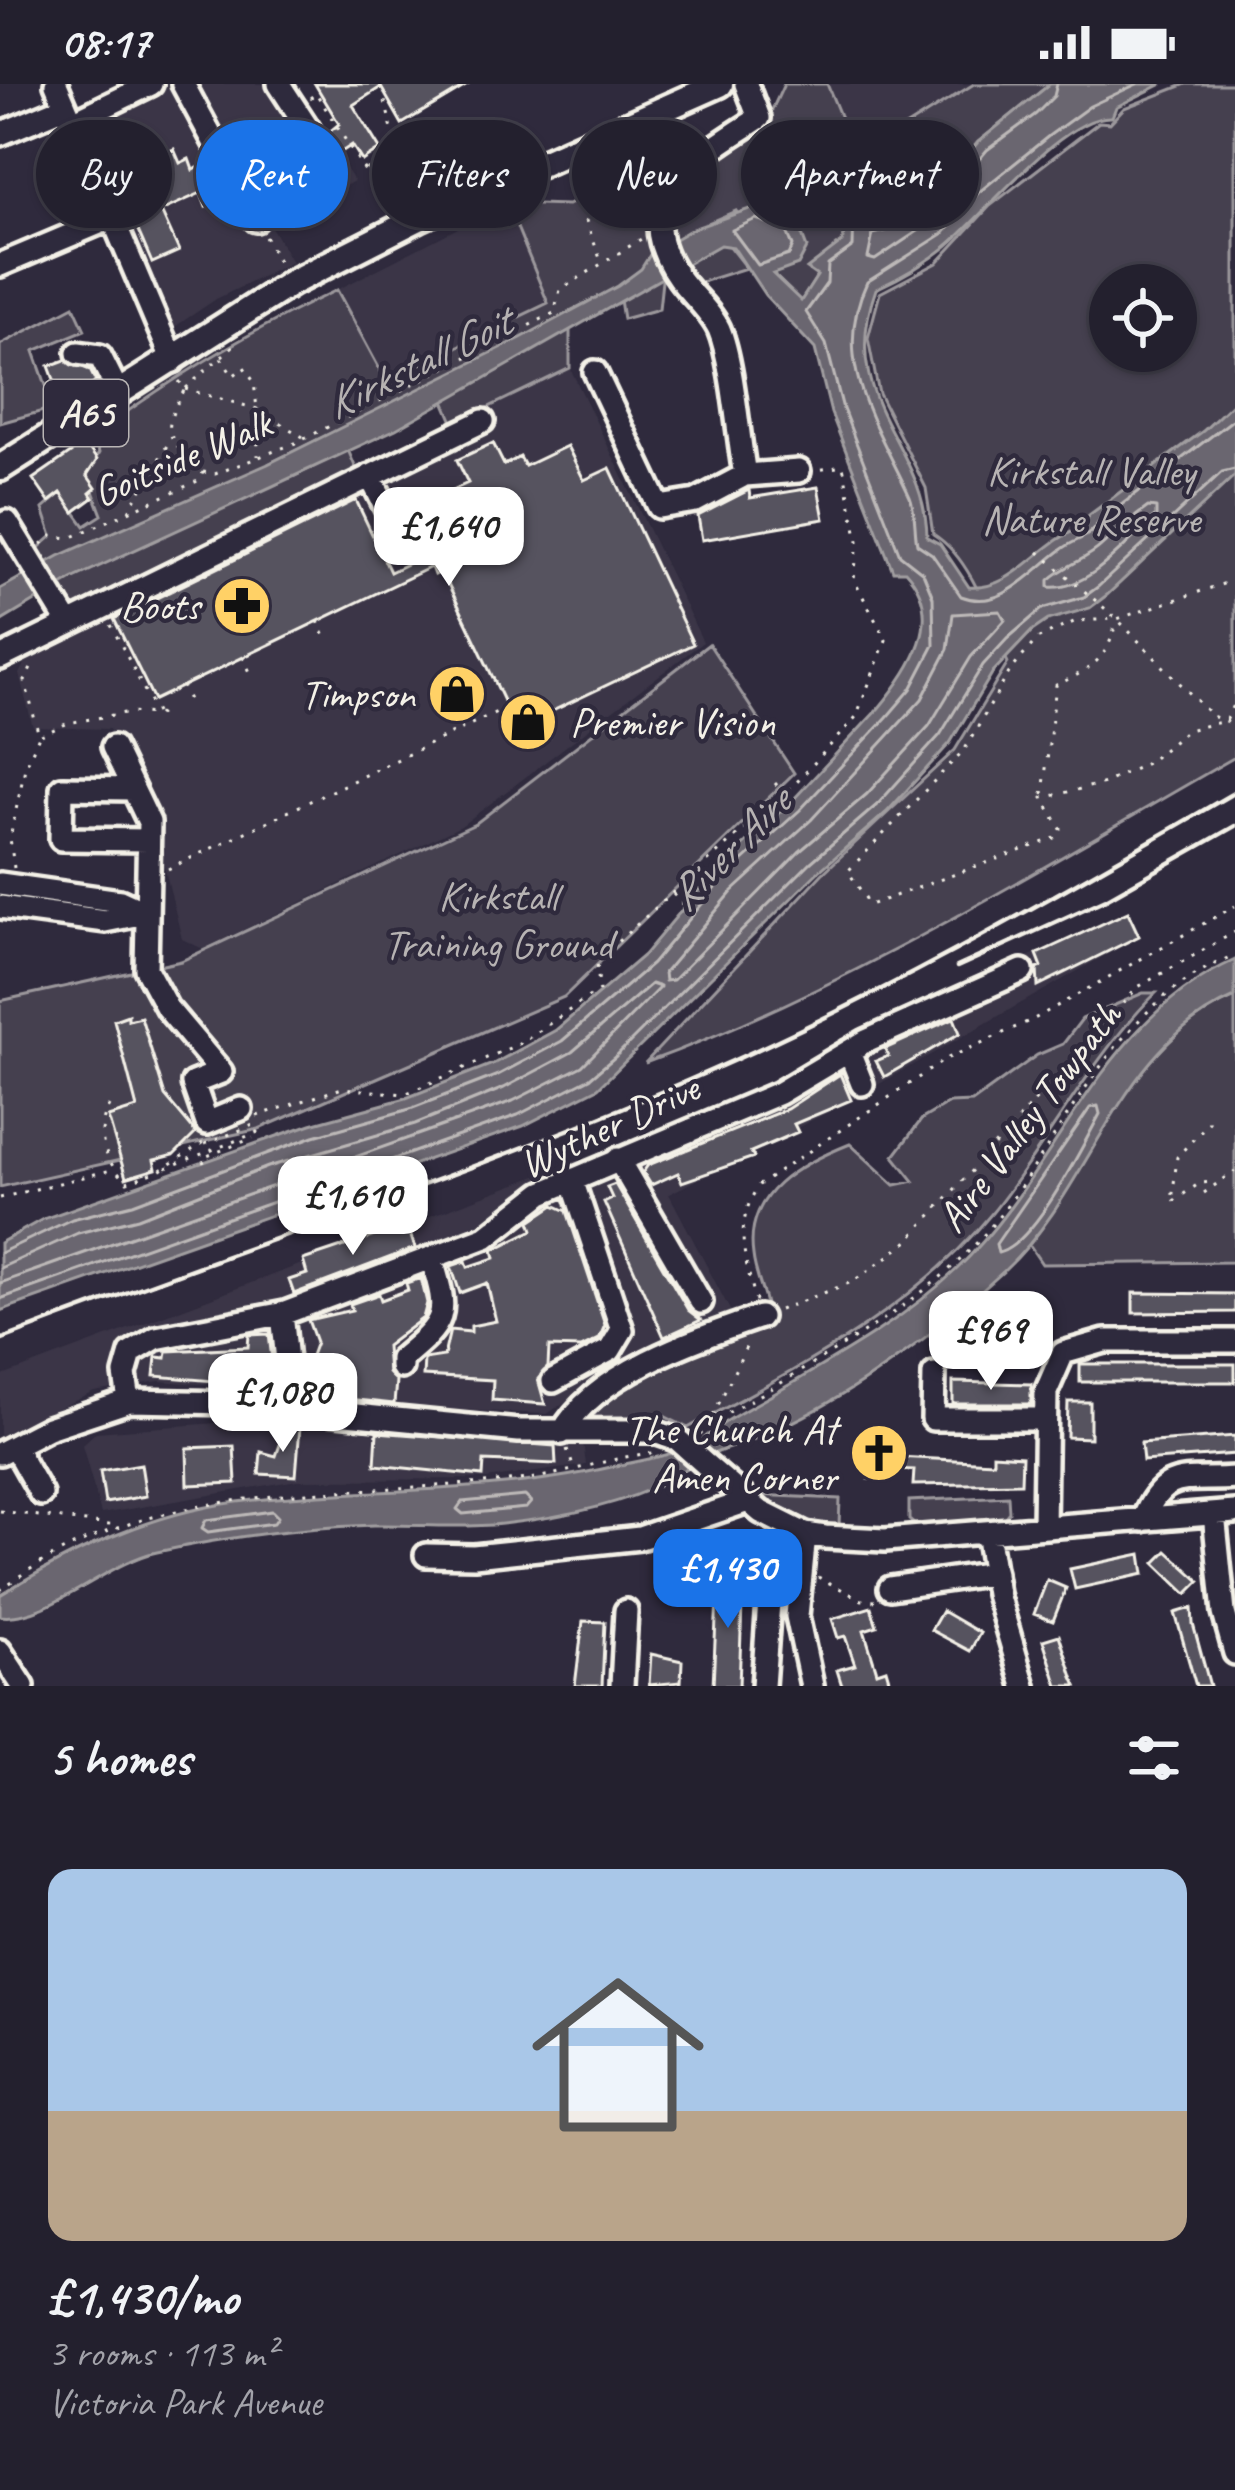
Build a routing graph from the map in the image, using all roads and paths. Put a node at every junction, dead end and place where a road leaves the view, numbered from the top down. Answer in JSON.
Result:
{"nodes":[{"id":1,"x":56,"y":84,"type":"edge"},
{"id":2,"x":151,"y":84,"type":"edge"},
{"id":3,"x":184,"y":84,"type":"edge"},
{"id":4,"x":279,"y":84,"type":"edge"},
{"id":5,"x":720,"y":84,"type":"edge"},
{"id":6,"x":746,"y":84,"type":"edge"},
{"id":7,"x":383,"y":93,"type":"dead end"},
{"id":8,"x":295,"y":109,"type":"junction"},
{"id":9,"x":68,"y":115,"type":"junction"},
{"id":10,"x":70,"y":120,"type":"edge"},
{"id":11,"x":203,"y":120,"type":"edge"},
{"id":12,"x":302,"y":120,"type":"edge"},
{"id":13,"x":0,"y":134,"type":"edge"},
{"id":14,"x":562,"y":155,"type":"junction"},
{"id":15,"x":548,"y":161,"type":"edge"},
{"id":16,"x":364,"y":171,"type":"junction"},
{"id":17,"x":372,"y":184,"type":"edge"},
{"id":18,"x":88,"y":228,"type":"edge"},
{"id":19,"x":115,"y":228,"type":"edge"},
{"id":20,"x":260,"y":228,"type":"edge"},
{"id":21,"x":400,"y":228,"type":"edge"},
{"id":22,"x":660,"y":234,"type":"junction"},
{"id":23,"x":601,"y":263,"type":"junction"},
{"id":24,"x":0,"y":266,"type":"edge"},
{"id":25,"x":291,"y":283,"type":"junction"},
{"id":26,"x":231,"y":323,"type":"junction"},
{"id":27,"x":78,"y":353,"type":"dead end"},
{"id":28,"x":221,"y":358,"type":"junction"},
{"id":29,"x":171,"y":362,"type":"junction"},
{"id":30,"x":595,"y":371,"type":"dead end"},
{"id":31,"x":184,"y":389,"type":"junction"},
{"id":32,"x":118,"y":394,"type":"junction"},
{"id":33,"x":257,"y":410,"type":"junction"},
{"id":34,"x":483,"y":421,"type":"dead end"},
{"id":35,"x":305,"y":438,"type":"junction"},
{"id":36,"x":170,"y":440,"type":"junction"},
{"id":37,"x":258,"y":458,"type":"junction"},
{"id":38,"x":0,"y":468,"type":"edge"},
{"id":39,"x":799,"y":471,"type":"joint"},
{"id":40,"x":203,"y":472,"type":"junction"},
{"id":41,"x":745,"y":475,"type":"junction"},
{"id":42,"x":370,"y":476,"type":"junction"},
{"id":43,"x":128,"y":513,"type":"junction"},
{"id":44,"x":8,"y":522,"type":"dead end"},
{"id":45,"x":403,"y":542,"type":"dead end"},
{"id":46,"x":1040,"y":552,"type":"dead end"},
{"id":47,"x":25,"y":556,"type":"junction"},
{"id":48,"x":1235,"y":580,"type":"edge"},
{"id":49,"x":102,"y":608,"type":"junction"},
{"id":50,"x":1117,"y":619,"type":"junction"},
{"id":51,"x":318,"y":621,"type":"dead end"},
{"id":52,"x":69,"y":624,"type":"junction"},
{"id":53,"x":326,"y":639,"type":"dead end"},
{"id":54,"x":32,"y":643,"type":"junction"},
{"id":55,"x":243,"y":657,"type":"dead end"},
{"id":56,"x":0,"y":658,"type":"edge"},
{"id":57,"x":251,"y":674,"type":"dead end"},
{"id":58,"x":182,"y":686,"type":"dead end"},
{"id":59,"x":1235,"y":701,"type":"edge"},
{"id":60,"x":190,"y":703,"type":"dead end"},
{"id":61,"x":157,"y":715,"type":"junction"},
{"id":62,"x":167,"y":716,"type":"dead end"},
{"id":63,"x":1225,"y":721,"type":"junction"},
{"id":64,"x":1235,"y":725,"type":"edge"},
{"id":65,"x":511,"y":726,"type":"dead end"},
{"id":66,"x":39,"y":736,"type":"junction"},
{"id":67,"x":113,"y":746,"type":"dead end"},
{"id":68,"x":775,"y":783,"type":"dead end"},
{"id":69,"x":133,"y":789,"type":"junction"},
{"id":70,"x":784,"y":794,"type":"junction"},
{"id":71,"x":1043,"y":798,"type":"junction"},
{"id":72,"x":148,"y":840,"type":"junction"},
{"id":73,"x":147,"y":872,"type":"junction"},
{"id":74,"x":9,"y":880,"type":"edge"},
{"id":75,"x":672,"y":893,"type":"junction"},
{"id":76,"x":682,"y":904,"type":"dead end"},
{"id":77,"x":1235,"y":906,"type":"edge"},
{"id":78,"x":0,"y":907,"type":"edge"},
{"id":79,"x":146,"y":913,"type":"junction"},
{"id":80,"x":1235,"y":932,"type":"edge"},
{"id":81,"x":589,"y":949,"type":"dead end"},
{"id":82,"x":1235,"y":955,"type":"edge"},
{"id":83,"x":597,"y":960,"type":"junction"},
{"id":84,"x":1022,"y":971,"type":"dead end"},
{"id":85,"x":849,"y":1051,"type":"junction"},
{"id":86,"x":862,"y":1084,"type":"dead end"},
{"id":87,"x":110,"y":1106,"type":"dead end"},
{"id":88,"x":248,"y":1112,"type":"joint"},
{"id":89,"x":1210,"y":1121,"type":"dead end"},
{"id":90,"x":207,"y":1123,"type":"junction"},
{"id":91,"x":618,"y":1159,"type":"junction"},
{"id":92,"x":204,"y":1163,"type":"dead end"},
{"id":93,"x":112,"y":1169,"type":"junction"},
{"id":94,"x":159,"y":1171,"type":"junction"},
{"id":95,"x":1235,"y":1171,"type":"edge"},
{"id":96,"x":572,"y":1180,"type":"junction"},
{"id":97,"x":1216,"y":1183,"type":"junction"},
{"id":98,"x":1204,"y":1193,"type":"dead end"},
{"id":99,"x":0,"y":1198,"type":"edge"},
{"id":100,"x":432,"y":1260,"type":"junction"},
{"id":101,"x":700,"y":1302,"type":"dead end"},
{"id":102,"x":282,"y":1314,"type":"junction"},
{"id":103,"x":760,"y":1317,"type":"junction"},
{"id":104,"x":1235,"y":1340,"type":"edge"},
{"id":105,"x":401,"y":1366,"type":"dead end"},
{"id":106,"x":934,"y":1374,"type":"dead end"},
{"id":107,"x":553,"y":1381,"type":"dead end"},
{"id":108,"x":290,"y":1388,"type":"dead end"},
{"id":109,"x":129,"y":1401,"type":"junction"},
{"id":110,"x":1045,"y":1419,"type":"junction"},
{"id":111,"x":707,"y":1428,"type":"junction"},
{"id":112,"x":562,"y":1433,"type":"junction"},
{"id":113,"x":680,"y":1444,"type":"junction"},
{"id":114,"x":7,"y":1450,"type":"edge"},
{"id":115,"x":1235,"y":1478,"type":"edge"},
{"id":116,"x":41,"y":1494,"type":"dead end"},
{"id":117,"x":753,"y":1507,"type":"junction"},
{"id":118,"x":0,"y":1511,"type":"edge"},
{"id":119,"x":1225,"y":1513,"type":"edge"},
{"id":120,"x":1143,"y":1520,"type":"junction"},
{"id":121,"x":118,"y":1526,"type":"junction"},
{"id":122,"x":1044,"y":1527,"type":"junction"},
{"id":123,"x":987,"y":1532,"type":"junction"},
{"id":124,"x":805,"y":1534,"type":"junction"},
{"id":125,"x":426,"y":1555,"type":"dead end"},
{"id":126,"x":800,"y":1568,"type":"junction"},
{"id":127,"x":994,"y":1573,"type":"junction"},
{"id":128,"x":0,"y":1576,"type":"edge"},
{"id":129,"x":770,"y":1587,"type":"joint"},
{"id":130,"x":1,"y":1588,"type":"edge"},
{"id":131,"x":890,"y":1588,"type":"joint"},
{"id":132,"x":626,"y":1611,"type":"dead end"},
{"id":133,"x":0,"y":1651,"type":"edge"},
{"id":134,"x":1235,"y":1653,"type":"edge"},
{"id":135,"x":23,"y":1686,"type":"edge"},
{"id":136,"x":622,"y":1686,"type":"edge"},
{"id":137,"x":763,"y":1686,"type":"edge"},
{"id":138,"x":812,"y":1686,"type":"edge"},
{"id":139,"x":1024,"y":1686,"type":"edge"}],
"edges":[{"from":1,"to":9,"type":"street"},
{"from":2,"to":9,"type":"street"},
{"from":3,"to":11,"type":"street"},
{"from":4,"to":8,"type":"street"},
{"from":5,"to":14,"type":"main road","number":"A65"},
{"from":6,"to":22,"type":"street"},
{"from":7,"to":16,"type":"path"},
{"from":8,"to":12,"type":"street"},
{"from":8,"to":16,"type":"path"},
{"from":9,"to":10,"type":"street"},
{"from":9,"to":13,"type":"street"},
{"from":14,"to":15,"type":"main road","number":"A65"},
{"from":14,"to":23,"type":"path"},
{"from":16,"to":17,"type":"path"},
{"from":18,"to":24,"type":"street"},
{"from":19,"to":29,"type":"street"},
{"from":20,"to":25,"type":"path"},
{"from":21,"to":25,"type":"main road","number":"A65"},
{"from":22,"to":23,"type":"path","name":"Goitside Walk"},
{"from":22,"to":41,"type":"street"},
{"from":23,"to":35,"type":"path","name":"Goitside Walk"},
{"from":25,"to":26,"type":"main road","number":"A65"},
{"from":26,"to":28,"type":"path"},
{"from":26,"to":29,"type":"main road","number":"A65"},
{"from":27,"to":32,"type":"street"},
{"from":28,"to":31,"type":"path"},
{"from":28,"to":33,"type":"path"},
{"from":29,"to":31,"type":"path"},
{"from":29,"to":32,"type":"main road","number":"A65"},
{"from":30,"to":41,"type":"street"},
{"from":31,"to":33,"type":"path"},
{"from":31,"to":36,"type":"path"},
{"from":32,"to":38,"type":"main road","number":"A65"},
{"from":33,"to":35,"type":"path"},
{"from":33,"to":37,"type":"path"},
{"from":34,"to":42,"type":"street"},
{"from":35,"to":37,"type":"path","name":"Goitside Walk"},
{"from":36,"to":40,"type":"path"},
{"from":36,"to":43,"type":"path"},
{"from":37,"to":40,"type":"path","name":"Goitside Walk"},
{"from":39,"to":41,"type":"street"},
{"from":39,"to":70,"type":"path"},
{"from":40,"to":43,"type":"path","name":"Goitside Walk"},
{"from":42,"to":45,"type":"street"},
{"from":42,"to":49,"type":"street"},
{"from":43,"to":47,"type":"path","name":"Goitside Walk"},
{"from":44,"to":47,"type":"street"},
{"from":46,"to":50,"type":"path"},
{"from":47,"to":52,"type":"street"},
{"from":48,"to":50,"type":"path"},
{"from":49,"to":52,"type":"street"},
{"from":49,"to":61,"type":"path"},
{"from":50,"to":63,"type":"path"},
{"from":50,"to":71,"type":"path"},
{"from":50,"to":71,"type":"path"},
{"from":51,"to":53,"type":"path"},
{"from":52,"to":54,"type":"street"},
{"from":54,"to":56,"type":"street"},
{"from":54,"to":66,"type":"path"},
{"from":55,"to":57,"type":"path"},
{"from":58,"to":60,"type":"path"},
{"from":59,"to":63,"type":"path"},
{"from":61,"to":62,"type":"path"},
{"from":61,"to":66,"type":"path"},
{"from":63,"to":64,"type":"path"},
{"from":63,"to":71,"type":"path"},
{"from":65,"to":73,"type":"path"},
{"from":66,"to":74,"type":"path"},
{"from":67,"to":69,"type":"street"},
{"from":68,"to":70,"type":"path"},
{"from":69,"to":72,"type":"street"},
{"from":69,"to":72,"type":"street"},
{"from":70,"to":75,"type":"path"},
{"from":72,"to":73,"type":"street"},
{"from":73,"to":79,"type":"street"},
{"from":74,"to":79,"type":"street"},
{"from":75,"to":76,"type":"path"},
{"from":75,"to":83,"type":"path"},
{"from":77,"to":103,"type":"path"},
{"from":78,"to":79,"type":"street"},
{"from":79,"to":90,"type":"street"},
{"from":80,"to":103,"type":"path"},
{"from":81,"to":83,"type":"path"},
{"from":82,"to":111,"type":"path","name":"Aire Valley Towpath"},
{"from":83,"to":88,"type":"path"},
{"from":84,"to":85,"type":"street","name":"Wyther Drive"},
{"from":85,"to":86,"type":"street"},
{"from":85,"to":91,"type":"street","name":"Wyther Drive"},
{"from":87,"to":93,"type":"path"},
{"from":88,"to":90,"type":"street"},
{"from":89,"to":97,"type":"path"},
{"from":90,"to":94,"type":"path"},
{"from":91,"to":96,"type":"street","name":"Wyther Drive"},
{"from":91,"to":101,"type":"street"},
{"from":92,"to":94,"type":"path"},
{"from":93,"to":94,"type":"path"},
{"from":93,"to":99,"type":"path"},
{"from":95,"to":97,"type":"path"},
{"from":96,"to":100,"type":"street","name":"Wyther Drive"},
{"from":96,"to":107,"type":"street"},
{"from":97,"to":98,"type":"path"},
{"from":100,"to":102,"type":"street","name":"Wyther Drive"},
{"from":100,"to":105,"type":"street"},
{"from":102,"to":108,"type":"street"},
{"from":102,"to":109,"type":"street","name":"Wyther Drive"},
{"from":103,"to":111,"type":"path"},
{"from":103,"to":112,"type":"street"},
{"from":104,"to":110,"type":"street"},
{"from":106,"to":110,"type":"street"},
{"from":109,"to":112,"type":"street"},
{"from":109,"to":114,"type":"street"},
{"from":110,"to":122,"type":"street"},
{"from":111,"to":113,"type":"path","name":"Aire Valley Towpath"},
{"from":112,"to":113,"type":"street"},
{"from":113,"to":117,"type":"street","bridge":true},
{"from":113,"to":121,"type":"path"},
{"from":114,"to":116,"type":"street"},
{"from":115,"to":120,"type":"street"},
{"from":117,"to":124,"type":"street"},
{"from":117,"to":125,"type":"street"},
{"from":117,"to":129,"type":"path"},
{"from":118,"to":121,"type":"path"},
{"from":119,"to":120,"type":"street"},
{"from":119,"to":134,"type":"street"},
{"from":120,"to":122,"type":"street"},
{"from":121,"to":130,"type":"path"},
{"from":122,"to":123,"type":"street"},
{"from":123,"to":124,"type":"street"},
{"from":123,"to":127,"type":"street"},
{"from":124,"to":126,"type":"street"},
{"from":126,"to":131,"type":"path"},
{"from":126,"to":138,"type":"street"},
{"from":127,"to":131,"type":"street"},
{"from":127,"to":139,"type":"street"},
{"from":128,"to":130,"type":"path"},
{"from":129,"to":137,"type":"street"},
{"from":132,"to":136,"type":"street"},
{"from":133,"to":135,"type":"street"}]}
